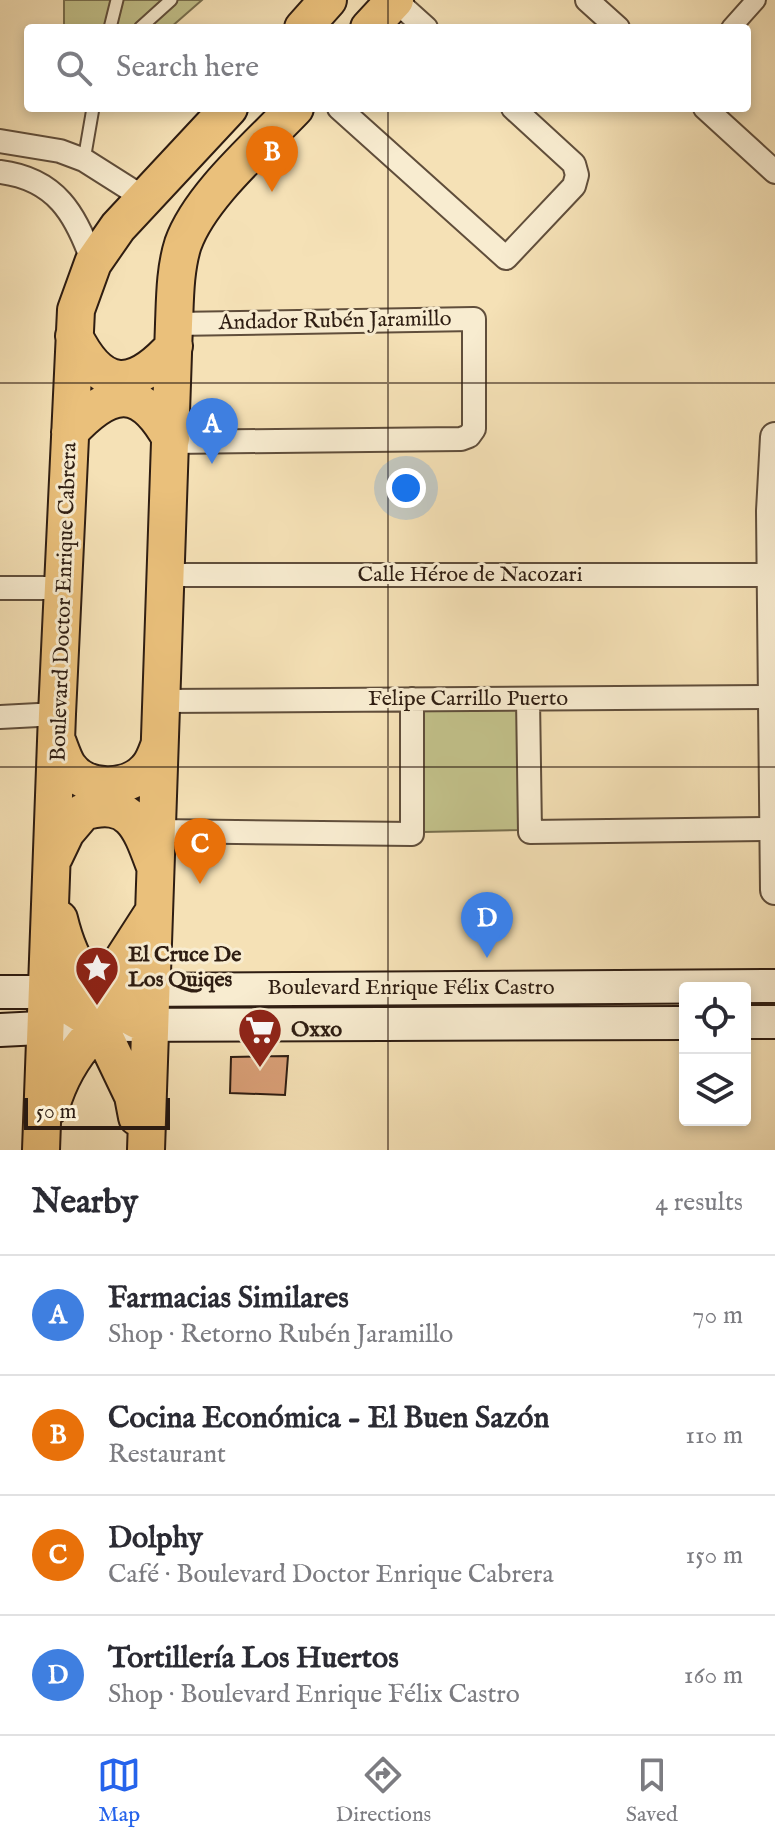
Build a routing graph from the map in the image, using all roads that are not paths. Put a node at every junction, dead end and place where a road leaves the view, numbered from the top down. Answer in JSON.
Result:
{"nodes":[{"id":1,"x":117,"y":0,"type":"edge"},
{"id":2,"x":171,"y":0,"type":"edge"},
{"id":3,"x":328,"y":0,"type":"edge"},
{"id":4,"x":395,"y":0,"type":"edge"},
{"id":5,"x":587,"y":0,"type":"edge"},
{"id":6,"x":756,"y":0,"type":"edge"},
{"id":7,"x":111,"y":24,"type":"edge"},
{"id":8,"x":144,"y":24,"type":"edge"},
{"id":9,"x":307,"y":24,"type":"edge"},
{"id":10,"x":373,"y":24,"type":"edge"},
{"id":11,"x":422,"y":24,"type":"edge"},
{"id":12,"x":614,"y":24,"type":"edge"},
{"id":13,"x":735,"y":24,"type":"edge"},
{"id":14,"x":92,"y":112,"type":"edge"},
{"id":15,"x":291,"y":112,"type":"edge"},
{"id":16,"x":343,"y":112,"type":"edge"},
{"id":17,"x":517,"y":112,"type":"edge"},
{"id":18,"x":709,"y":112,"type":"edge"},
{"id":19,"x":225,"y":113,"type":"edge"},
{"id":20,"x":0,"y":141,"type":"edge"},
{"id":21,"x":256,"y":150,"type":"junction"},
{"id":22,"x":84,"y":160,"type":"junction"},
{"id":23,"x":0,"y":172,"type":"edge"},
{"id":24,"x":775,"y":172,"type":"edge"},
{"id":25,"x":144,"y":198,"type":"junction"},
{"id":26,"x":93,"y":263,"type":"junction"},
{"id":27,"x":174,"y":335,"type":"junction"},
{"id":28,"x":74,"y":336,"type":"junction"},
{"id":29,"x":70,"y":432,"type":"junction"},
{"id":30,"x":775,"y":437,"type":"edge"},
{"id":31,"x":171,"y":440,"type":"junction"},
{"id":32,"x":166,"y":575,"type":"junction"},
{"id":33,"x":774,"y":575,"type":"edge"},
{"id":34,"x":0,"y":588,"type":"edge"},
{"id":35,"x":65,"y":588,"type":"junction"},
{"id":36,"x":774,"y":697,"type":"edge"},
{"id":37,"x":412,"y":699,"type":"junction"},
{"id":38,"x":528,"y":699,"type":"junction"},
{"id":39,"x":161,"y":701,"type":"junction"},
{"id":40,"x":0,"y":717,"type":"edge"},
{"id":41,"x":58,"y":729,"type":"junction"},
{"id":42,"x":159,"y":746,"type":"junction"},
{"id":43,"x":775,"y":772,"type":"edge"},
{"id":44,"x":774,"y":829,"type":"edge"},
{"id":45,"x":158,"y":831,"type":"junction"},
{"id":46,"x":156,"y":869,"type":"junction"},
{"id":47,"x":53,"y":874,"type":"junction"},
{"id":48,"x":775,"y":890,"type":"edge"},
{"id":49,"x":154,"y":910,"type":"junction"},
{"id":50,"x":775,"y":986,"type":"edge"},
{"id":51,"x":151,"y":989,"type":"junction"},
{"id":52,"x":0,"y":992,"type":"edge"},
{"id":53,"x":88,"y":1006,"type":"junction"},
{"id":54,"x":751,"y":1022,"type":"edge"},
{"id":55,"x":775,"y":1022,"type":"edge"},
{"id":56,"x":679,"y":1023,"type":"edge"},
{"id":57,"x":150,"y":1027,"type":"junction"},
{"id":58,"x":47,"y":1029,"type":"junction"},
{"id":59,"x":0,"y":1030,"type":"edge"},
{"id":60,"x":42,"y":1140,"type":"edge"},
{"id":61,"x":144,"y":1150,"type":"edge"}],
"edges":[{"from":1,"to":7,"type":"lane"},
{"from":2,"to":8,"type":"lane"},
{"from":3,"to":9,"type":"main road"},
{"from":4,"to":10,"type":"main road"},
{"from":4,"to":11,"type":"street"},
{"from":5,"to":12,"type":"street"},
{"from":6,"to":13,"type":"street"},
{"from":14,"to":22,"type":"lane"},
{"from":15,"to":21,"type":"main road"},
{"from":16,"to":17,"type":"street"},
{"from":18,"to":24,"type":"street"},
{"from":19,"to":21,"type":"main road"},
{"from":19,"to":25,"type":"main road","name":"Boulevard Doctor Enrique Cabrera"},
{"from":20,"to":22,"type":"street"},
{"from":21,"to":27,"type":"main road"},
{"from":22,"to":25,"type":"street"},
{"from":23,"to":26,"type":"street"},
{"from":25,"to":26,"type":"main road","name":"Boulevard Doctor Enrique Cabrera"},
{"from":26,"to":28,"type":"main road","name":"Boulevard Doctor Enrique Cabrera"},
{"from":27,"to":28,"type":"main road"},
{"from":27,"to":31,"type":"main road"},
{"from":27,"to":31,"type":"street","name":"Andador Rubén Jaramillo"},
{"from":28,"to":29,"type":"main road","name":"Boulevard Doctor Enrique Cabrera"},
{"from":29,"to":31,"type":"main road"},
{"from":29,"to":35,"type":"main road","name":"Boulevard Doctor Enrique Cabrera"},
{"from":30,"to":33,"type":"street"},
{"from":31,"to":32,"type":"main road"},
{"from":32,"to":33,"type":"street","name":"Calle Héroe de Nacozari"},
{"from":32,"to":39,"type":"main road"},
{"from":33,"to":36,"type":"street"},
{"from":34,"to":35,"type":"street"},
{"from":35,"to":41,"type":"main road","name":"Boulevard Doctor Enrique Cabrera"},
{"from":36,"to":38,"type":"street","name":"Felipe Carrillo Puerto"},
{"from":36,"to":43,"type":"street"},
{"from":37,"to":38,"type":"street","name":"Felipe Carrillo Puerto"},
{"from":37,"to":39,"type":"street","name":"Felipe Carrillo Puerto"},
{"from":37,"to":45,"type":"street"},
{"from":38,"to":44,"type":"street"},
{"from":39,"to":42,"type":"main road"},
{"from":40,"to":41,"type":"street"},
{"from":41,"to":42,"type":"main road"},
{"from":41,"to":47,"type":"main road","name":"Boulevard Doctor Enrique Cabrera"},
{"from":42,"to":45,"type":"main road"},
{"from":43,"to":44,"type":"street"},
{"from":44,"to":48,"type":"street"},
{"from":45,"to":46,"type":"main road"},
{"from":46,"to":47,"type":"main road"},
{"from":46,"to":49,"type":"main road"},
{"from":47,"to":53,"type":"main road","name":"Boulevard Doctor Enrique Cabrera"},
{"from":47,"to":53,"type":"main road"},
{"from":49,"to":51,"type":"main road"},
{"from":49,"to":53,"type":"main road"},
{"from":50,"to":51,"type":"main road","name":"Boulevard Enrique Félix Castro"},
{"from":51,"to":53,"type":"main road"},
{"from":51,"to":57,"type":"main road"},
{"from":52,"to":53,"type":"main road"},
{"from":53,"to":57,"type":"main road"},
{"from":53,"to":58,"type":"main road"},
{"from":53,"to":60,"type":"main road"},
{"from":53,"to":61,"type":"main road"},
{"from":54,"to":55,"type":"main road"},
{"from":56,"to":57,"type":"main road","name":"Boulevard Enrique Félix Castro"},
{"from":57,"to":61,"type":"main road"},
{"from":58,"to":59,"type":"main road"},
{"from":58,"to":60,"type":"main road"}]}
